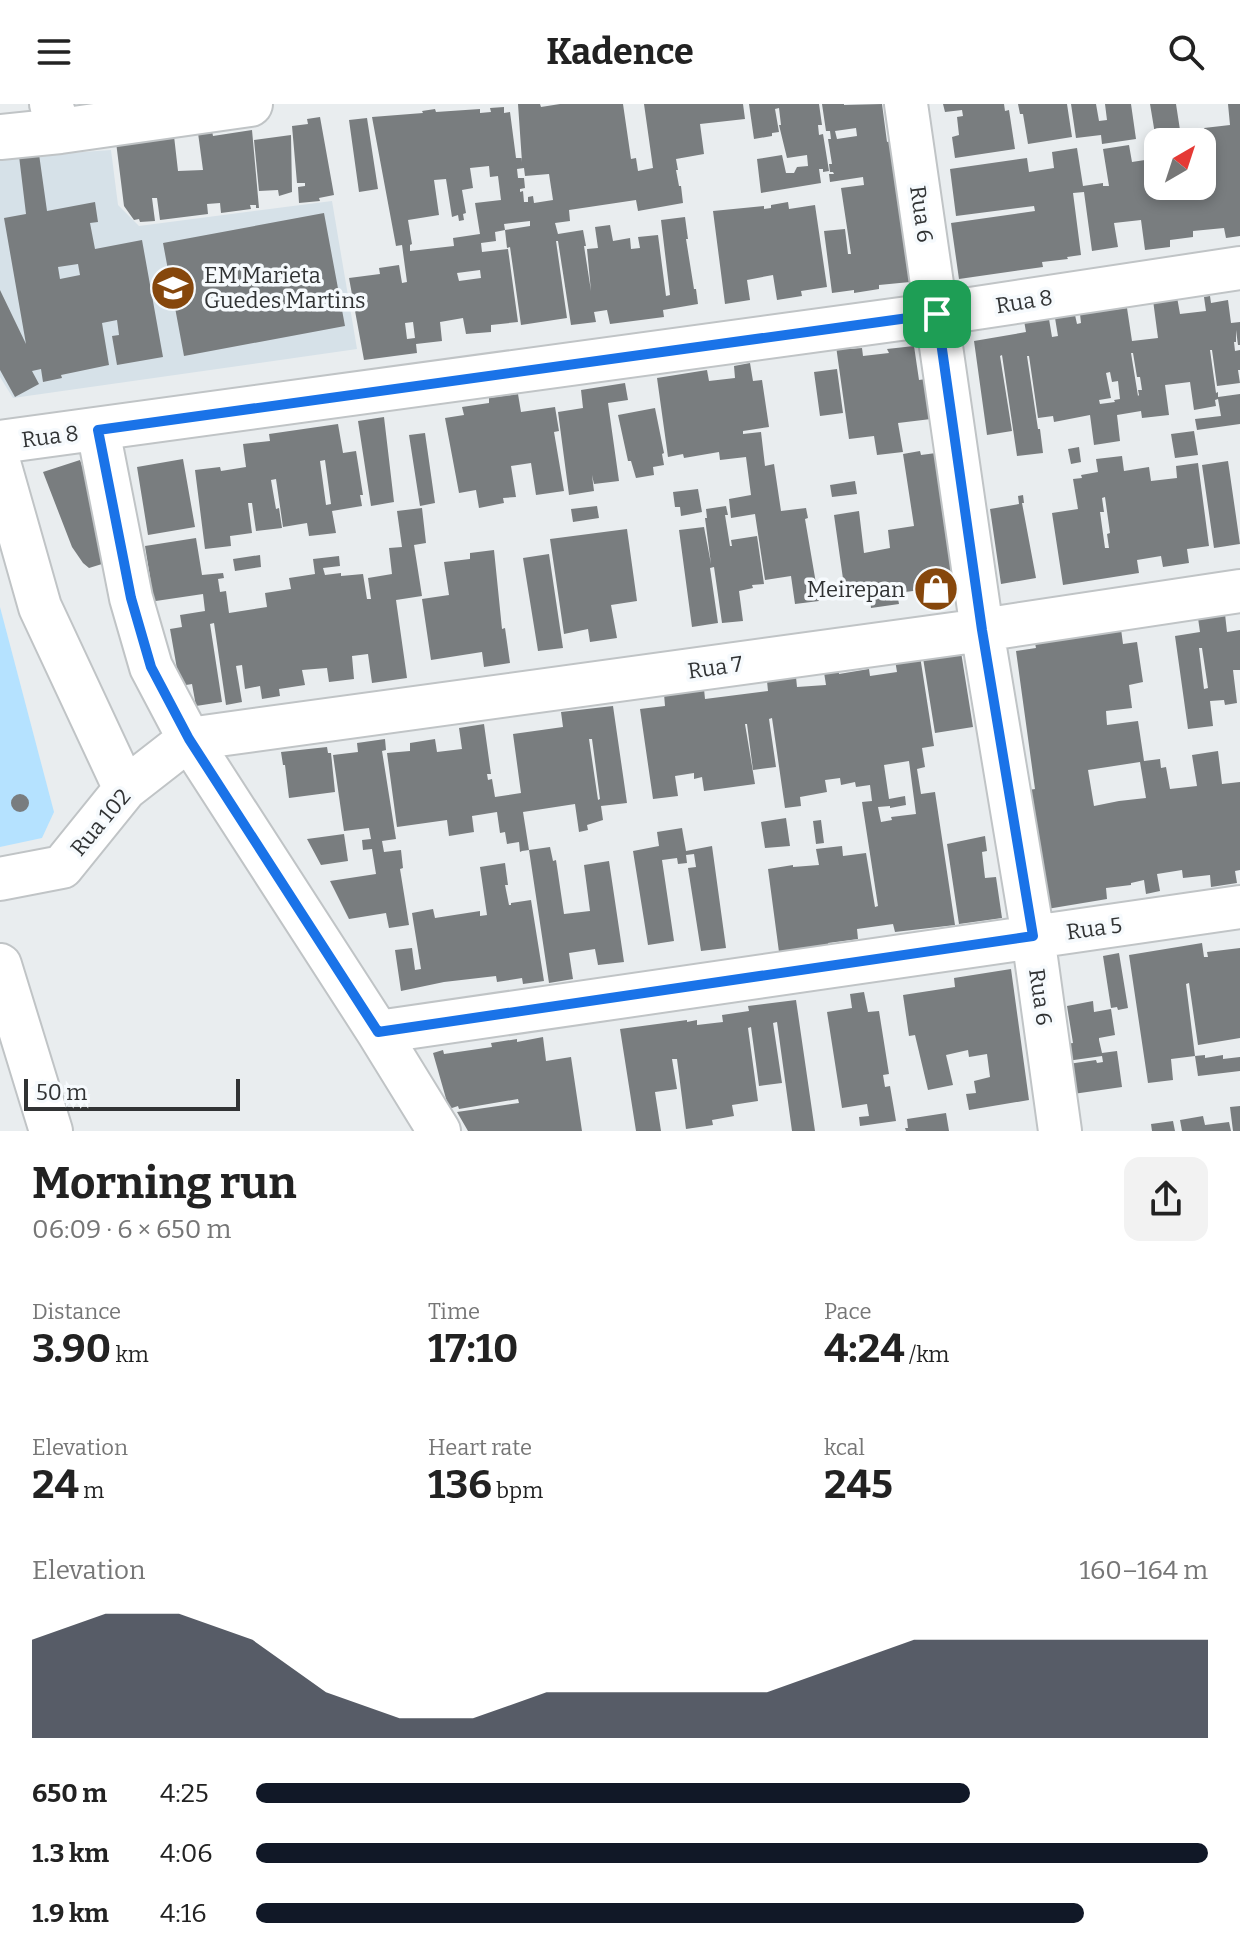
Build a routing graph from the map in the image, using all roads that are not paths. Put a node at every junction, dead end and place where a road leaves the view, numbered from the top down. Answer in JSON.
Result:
{"nodes":[{"id":1,"x":250,"y":104,"type":"edge"},
{"id":2,"x":906,"y":104,"type":"edge"},
{"id":3,"x":55,"y":118,"type":"edge"},
{"id":4,"x":0,"y":137,"type":"edge"},
{"id":5,"x":1240,"y":268,"type":"edge"},
{"id":6,"x":937,"y":314,"type":"junction"},
{"id":7,"x":98,"y":430,"type":"junction"},
{"id":8,"x":0,"y":442,"type":"edge"},
{"id":9,"x":0,"y":466,"type":"edge"},
{"id":10,"x":1240,"y":591,"type":"edge"},
{"id":11,"x":982,"y":630,"type":"junction"},
{"id":12,"x":189,"y":739,"type":"junction"},
{"id":13,"x":125,"y":789,"type":"junction"},
{"id":14,"x":0,"y":879,"type":"edge"},
{"id":15,"x":1240,"y":907,"type":"edge"},
{"id":16,"x":1033,"y":936,"type":"junction"},
{"id":17,"x":0,"y":965,"type":"edge"},
{"id":18,"x":378,"y":1032,"type":"junction"},
{"id":19,"x":51,"y":1131,"type":"edge"},
{"id":20,"x":439,"y":1131,"type":"edge"},
{"id":21,"x":1060,"y":1131,"type":"edge"}],
"edges":[{"from":1,"to":3,"type":"main road"},
{"from":2,"to":6,"type":"street","name":"Rua 6"},
{"from":3,"to":4,"type":"main road"},
{"from":5,"to":6,"type":"street","name":"Rua 8"},
{"from":6,"to":7,"type":"street","name":"Rua 8"},
{"from":6,"to":11,"type":"street","name":"Rua 6"},
{"from":7,"to":8,"type":"street","name":"Rua 8"},
{"from":7,"to":12,"type":"street"},
{"from":9,"to":13,"type":"street"},
{"from":10,"to":11,"type":"street","name":"Rua 7"},
{"from":11,"to":12,"type":"street","name":"Rua 7"},
{"from":11,"to":16,"type":"street","name":"Rua 6"},
{"from":12,"to":13,"type":"street","name":"Rua 102"},
{"from":12,"to":18,"type":"street"},
{"from":13,"to":14,"type":"street","name":"Rua 102"},
{"from":15,"to":16,"type":"street","name":"Rua 5"},
{"from":16,"to":18,"type":"street","name":"Rua 5"},
{"from":16,"to":21,"type":"street","name":"Rua 6"},
{"from":17,"to":19,"type":"street"},
{"from":18,"to":20,"type":"street"}]}
